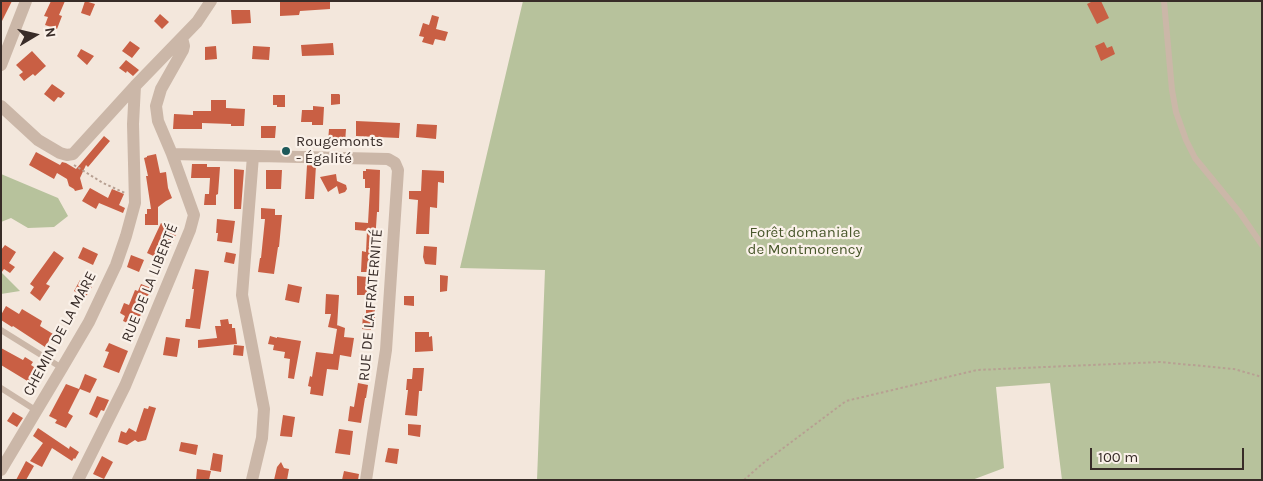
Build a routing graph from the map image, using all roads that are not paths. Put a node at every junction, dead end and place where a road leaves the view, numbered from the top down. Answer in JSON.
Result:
{"nodes":[{"id":1,"x":26,"y":1,"type":"edge"},
{"id":2,"x":211,"y":1,"type":"edge"},
{"id":3,"x":1164,"y":1,"type":"edge"},
{"id":4,"x":182,"y":38,"type":"junction"},
{"id":5,"x":1,"y":65,"type":"edge"},
{"id":6,"x":135,"y":86,"type":"junction"},
{"id":7,"x":1,"y":106,"type":"edge"},
{"id":8,"x":172,"y":154,"type":"junction"},
{"id":9,"x":253,"y":156,"type":"junction"},
{"id":10,"x":1262,"y":245,"type":"edge"},
{"id":11,"x":1,"y":330,"type":"edge"},
{"id":12,"x":62,"y":368,"type":"junction"},
{"id":13,"x":1,"y":388,"type":"edge"},
{"id":14,"x":37,"y":411,"type":"junction"},
{"id":15,"x":1,"y":470,"type":"edge"},
{"id":16,"x":78,"y":480,"type":"edge"},
{"id":17,"x":252,"y":480,"type":"edge"},
{"id":18,"x":366,"y":480,"type":"edge"}],
"edges":[{"from":1,"to":5,"type":"street"},
{"from":2,"to":4,"type":"street"},
{"from":3,"to":10,"type":"lane"},
{"from":4,"to":6,"type":"street"},
{"from":4,"to":8,"type":"street","name":"RUE DE LA LIBERTÉ"},
{"from":6,"to":7,"type":"street"},
{"from":6,"to":12,"type":"street","name":"CHEMIN DE LA MARE"},
{"from":8,"to":9,"type":"street"},
{"from":8,"to":16,"type":"street","name":"RUE DE LA LIBERTÉ"},
{"from":9,"to":17,"type":"street"},
{"from":9,"to":18,"type":"street","name":"RUE DE LA FRATERNITÉ"},
{"from":11,"to":12,"type":"lane"},
{"from":12,"to":14,"type":"street","name":"CHEMIN DE LA MARE"},
{"from":13,"to":14,"type":"lane"},
{"from":14,"to":15,"type":"street","name":"CHEMIN DE LA MARE"}]}
